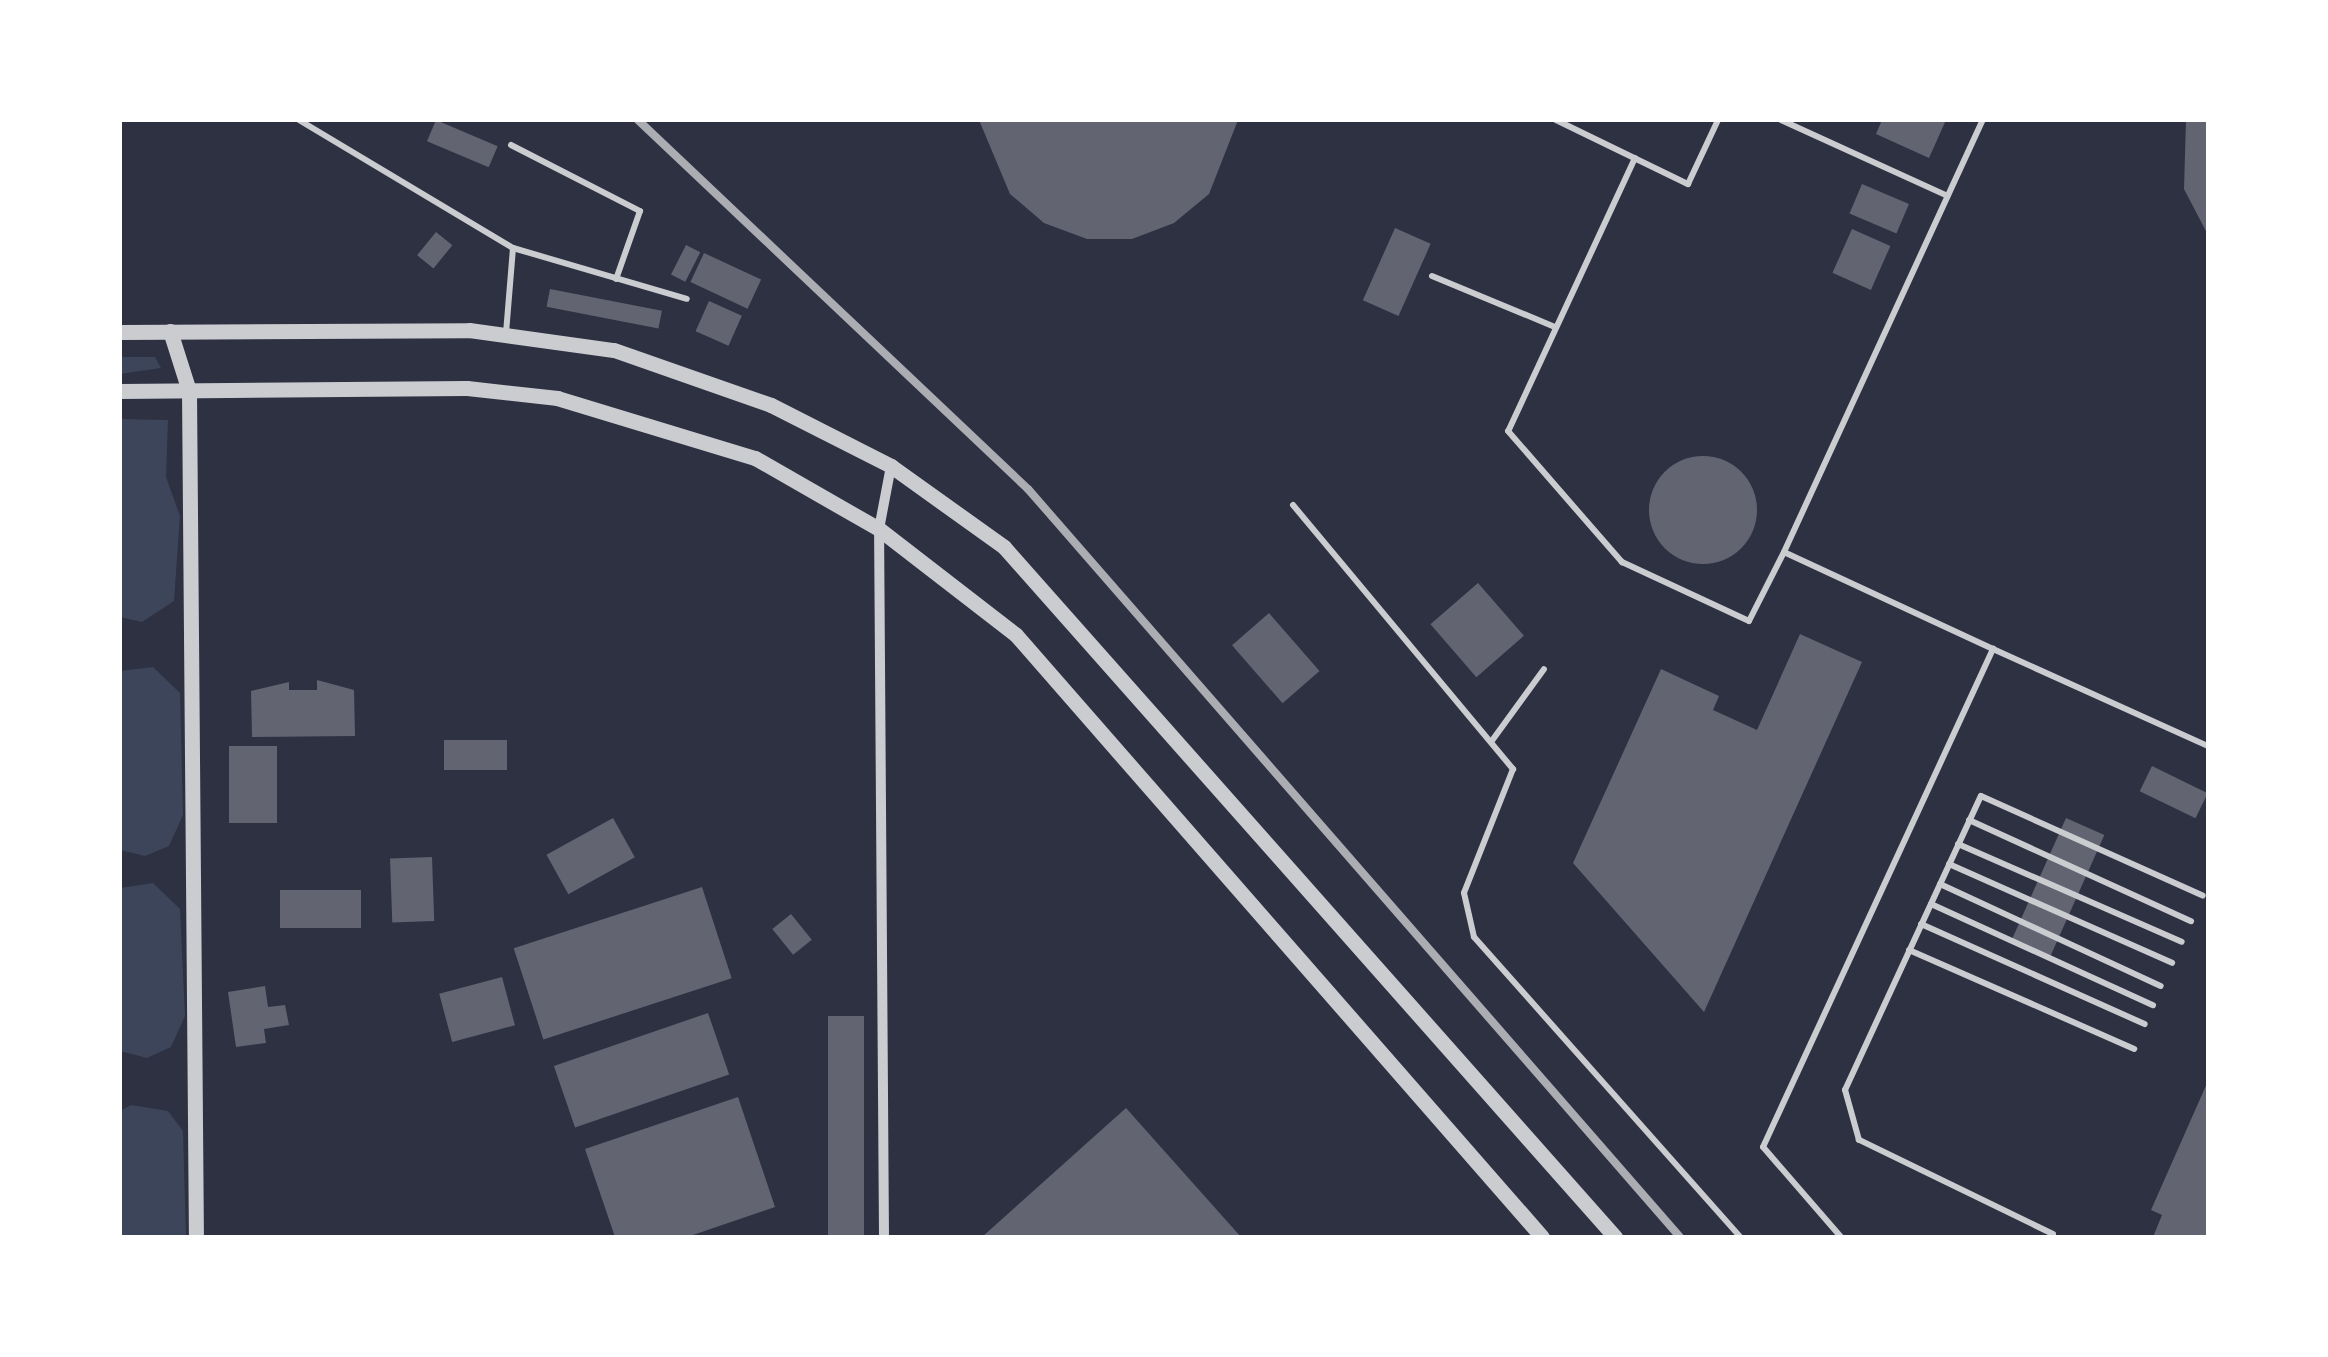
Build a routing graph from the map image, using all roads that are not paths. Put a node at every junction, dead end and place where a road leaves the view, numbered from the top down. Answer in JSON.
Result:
{"nodes":[{"id":1,"x":299,"y":120,"type":"edge"},
{"id":2,"x":1556,"y":120,"type":"edge"},
{"id":3,"x":1718,"y":120,"type":"edge"},
{"id":4,"x":1781,"y":120,"type":"edge"},
{"id":5,"x":1983,"y":120,"type":"edge"},
{"id":6,"x":511,"y":145,"type":"dead end"},
{"id":7,"x":1634,"y":158,"type":"junction"},
{"id":8,"x":1948,"y":196,"type":"junction"},
{"id":9,"x":512,"y":248,"type":"junction"},
{"id":10,"x":1432,"y":276,"type":"dead end"},
{"id":11,"x":616,"y":278,"type":"junction"},
{"id":12,"x":687,"y":299,"type":"dead end"},
{"id":13,"x":1554,"y":327,"type":"junction"},
{"id":14,"x":120,"y":332,"type":"edge"},
{"id":15,"x":170,"y":332,"type":"junction"},
{"id":16,"x":506,"y":335,"type":"junction"},
{"id":17,"x":120,"y":391,"type":"edge"},
{"id":18,"x":190,"y":391,"type":"junction"},
{"id":19,"x":891,"y":466,"type":"junction"},
{"id":20,"x":1292,"y":505,"type":"dead end"},
{"id":21,"x":879,"y":529,"type":"junction"},
{"id":22,"x":1784,"y":552,"type":"junction"},
{"id":23,"x":1993,"y":649,"type":"junction"},
{"id":24,"x":1544,"y":669,"type":"dead end"},
{"id":25,"x":1491,"y":742,"type":"junction"},
{"id":26,"x":2208,"y":746,"type":"edge"},
{"id":27,"x":1969,"y":820,"type":"junction"},
{"id":28,"x":1958,"y":844,"type":"junction"},
{"id":29,"x":1949,"y":864,"type":"junction"},
{"id":30,"x":1940,"y":884,"type":"junction"},
{"id":31,"x":2203,"y":896,"type":"dead end"},
{"id":32,"x":1931,"y":904,"type":"junction"},
{"id":33,"x":2192,"y":921,"type":"dead end"},
{"id":34,"x":1921,"y":924,"type":"junction"},
{"id":35,"x":2182,"y":942,"type":"dead end"},
{"id":36,"x":1909,"y":950,"type":"junction"},
{"id":37,"x":2172,"y":963,"type":"dead end"},
{"id":38,"x":2162,"y":986,"type":"dead end"},
{"id":39,"x":2153,"y":1004,"type":"dead end"},
{"id":40,"x":2145,"y":1024,"type":"dead end"},
{"id":41,"x":2134,"y":1049,"type":"dead end"},
{"id":42,"x":2053,"y":1234,"type":"dead end"},
{"id":43,"x":196,"y":1237,"type":"edge"},
{"id":44,"x":884,"y":1237,"type":"edge"},
{"id":45,"x":1542,"y":1237,"type":"edge"},
{"id":46,"x":1616,"y":1237,"type":"edge"},
{"id":47,"x":1740,"y":1237,"type":"edge"},
{"id":48,"x":1841,"y":1237,"type":"edge"}],
"edges":[{"from":1,"to":9,"type":"lane"},
{"from":2,"to":7,"type":"lane"},
{"from":3,"to":7,"type":"lane"},
{"from":4,"to":8,"type":"lane"},
{"from":5,"to":8,"type":"lane"},
{"from":6,"to":11,"type":"lane"},
{"from":7,"to":13,"type":"lane"},
{"from":8,"to":22,"type":"lane"},
{"from":9,"to":11,"type":"lane"},
{"from":9,"to":16,"type":"lane"},
{"from":10,"to":13,"type":"lane"},
{"from":11,"to":12,"type":"lane"},
{"from":13,"to":22,"type":"lane"},
{"from":14,"to":15,"type":"street"},
{"from":15,"to":16,"type":"street"},
{"from":15,"to":18,"type":"street"},
{"from":16,"to":19,"type":"street"},
{"from":17,"to":18,"type":"street"},
{"from":18,"to":21,"type":"street"},
{"from":18,"to":43,"type":"street"},
{"from":19,"to":21,"type":"street"},
{"from":19,"to":46,"type":"street"},
{"from":20,"to":25,"type":"lane"},
{"from":21,"to":44,"type":"street"},
{"from":21,"to":45,"type":"street"},
{"from":22,"to":23,"type":"lane"},
{"from":23,"to":26,"type":"lane"},
{"from":23,"to":48,"type":"lane"},
{"from":24,"to":25,"type":"lane"},
{"from":25,"to":47,"type":"lane"},
{"from":27,"to":28,"type":"lane"},
{"from":27,"to":31,"type":"lane"},
{"from":27,"to":33,"type":"lane"},
{"from":28,"to":29,"type":"lane"},
{"from":28,"to":35,"type":"lane"},
{"from":29,"to":30,"type":"lane"},
{"from":29,"to":37,"type":"lane"},
{"from":30,"to":32,"type":"lane"},
{"from":30,"to":38,"type":"lane"},
{"from":32,"to":34,"type":"lane"},
{"from":32,"to":39,"type":"lane"},
{"from":34,"to":36,"type":"lane"},
{"from":34,"to":40,"type":"lane"},
{"from":36,"to":41,"type":"lane"},
{"from":36,"to":42,"type":"lane"}]}
